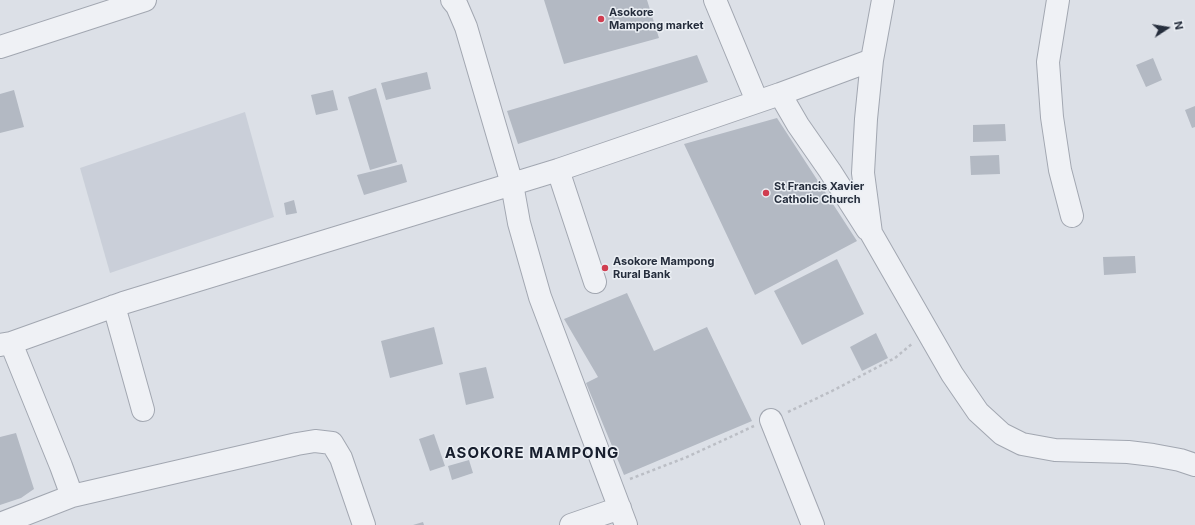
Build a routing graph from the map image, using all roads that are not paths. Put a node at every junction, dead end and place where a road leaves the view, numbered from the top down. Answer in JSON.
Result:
{"nodes":[{"id":1,"x":145,"y":0,"type":"edge"},
{"id":2,"x":452,"y":0,"type":"edge"},
{"id":3,"x":716,"y":0,"type":"edge"},
{"id":4,"x":883,"y":0,"type":"edge"},
{"id":5,"x":1058,"y":0,"type":"edge"},
{"id":6,"x":0,"y":47,"type":"edge"},
{"id":7,"x":872,"y":60,"type":"junction"},
{"id":8,"x":780,"y":94,"type":"junction"},
{"id":9,"x":757,"y":101,"type":"junction"},
{"id":10,"x":558,"y":170,"type":"junction"},
{"id":11,"x":512,"y":184,"type":"junction"},
{"id":12,"x":1072,"y":216,"type":"dead end"},
{"id":13,"x":871,"y":233,"type":"junction"},
{"id":14,"x":596,"y":282,"type":"dead end"},
{"id":15,"x":114,"y":306,"type":"junction"},
{"id":16,"x":5,"y":344,"type":"edge"},
{"id":17,"x":143,"y":410,"type":"dead end"},
{"id":18,"x":770,"y":420,"type":"dead end"},
{"id":19,"x":1195,"y":465,"type":"edge"},
{"id":20,"x":72,"y":496,"type":"junction"},
{"id":21,"x":623,"y":517,"type":"edge"},
{"id":22,"x":0,"y":524,"type":"edge"},
{"id":23,"x":364,"y":525,"type":"edge"},
{"id":24,"x":571,"y":525,"type":"edge"},
{"id":25,"x":814,"y":525,"type":"edge"}],
"edges":[{"from":1,"to":6,"type":"street"},
{"from":2,"to":11,"type":"street"},
{"from":3,"to":9,"type":"street"},
{"from":4,"to":7,"type":"street"},
{"from":5,"to":12,"type":"street"},
{"from":7,"to":8,"type":"street"},
{"from":7,"to":13,"type":"street"},
{"from":8,"to":9,"type":"street"},
{"from":8,"to":13,"type":"street"},
{"from":9,"to":10,"type":"street"},
{"from":10,"to":11,"type":"street"},
{"from":10,"to":14,"type":"street"},
{"from":11,"to":15,"type":"street"},
{"from":11,"to":21,"type":"street"},
{"from":13,"to":19,"type":"street"},
{"from":15,"to":16,"type":"street"},
{"from":15,"to":17,"type":"street"},
{"from":16,"to":20,"type":"street"},
{"from":18,"to":25,"type":"street"},
{"from":20,"to":22,"type":"street"},
{"from":20,"to":23,"type":"street"},
{"from":21,"to":24,"type":"street"}]}
